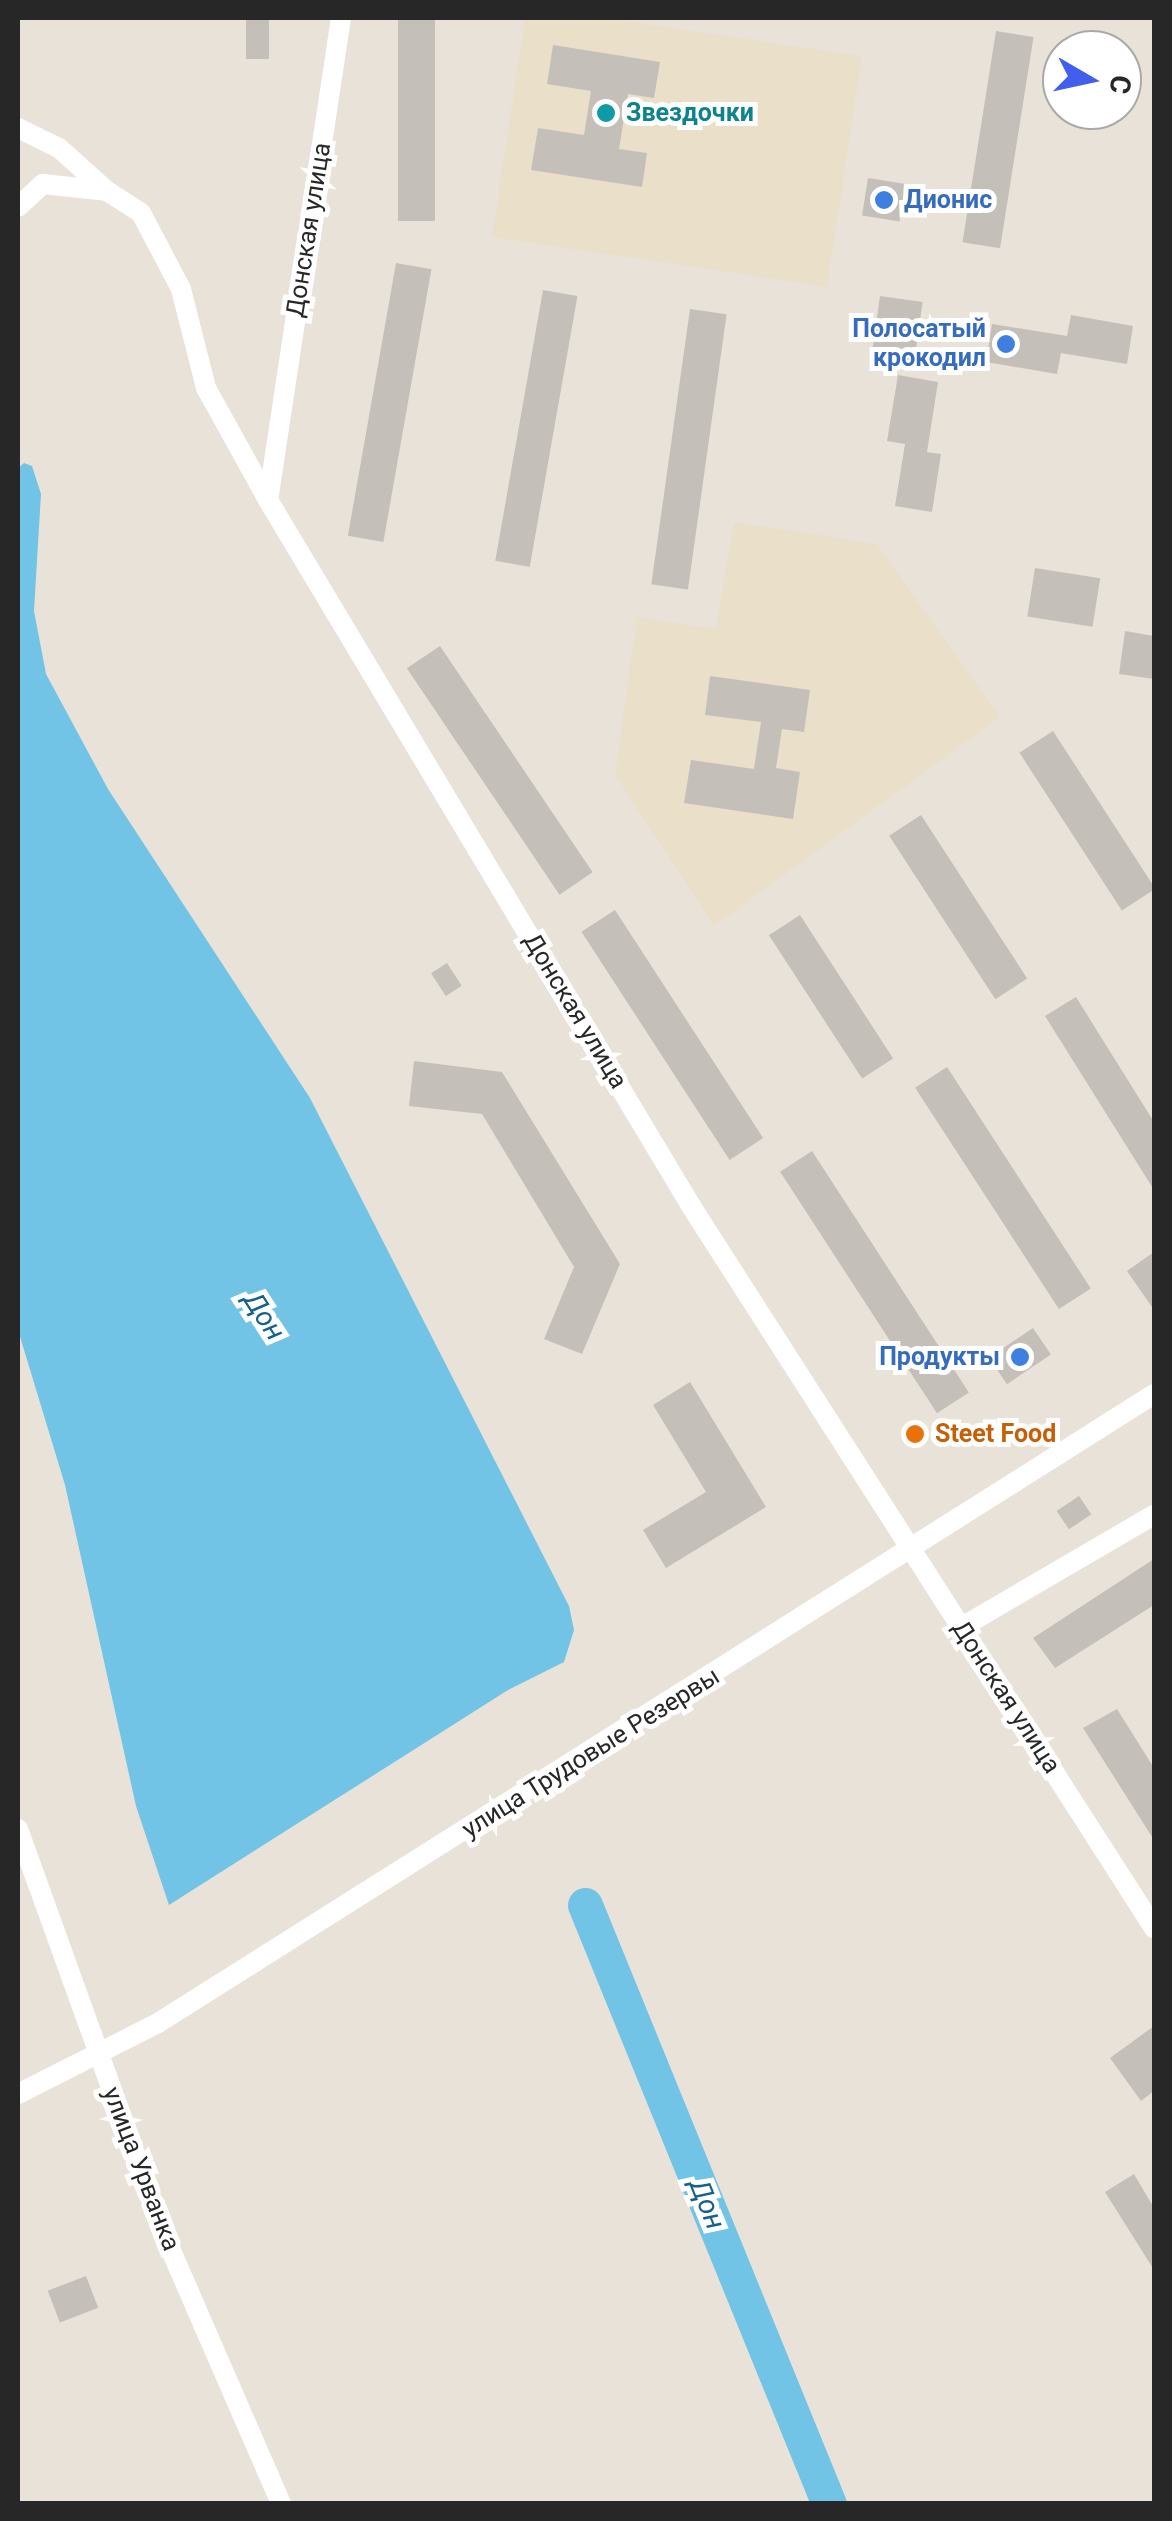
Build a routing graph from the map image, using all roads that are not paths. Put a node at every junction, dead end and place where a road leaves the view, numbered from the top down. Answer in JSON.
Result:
{"nodes":[{"id":1,"x":341,"y":18,"type":"edge"},
{"id":2,"x":18,"y":128,"type":"edge"},
{"id":3,"x":106,"y":191,"type":"junction"},
{"id":4,"x":18,"y":206,"type":"edge"},
{"id":5,"x":268,"y":500,"type":"junction"},
{"id":6,"x":1154,"y":1394,"type":"edge"},
{"id":7,"x":1154,"y":1515,"type":"edge"},
{"id":8,"x":910,"y":1550,"type":"junction"},
{"id":9,"x":962,"y":1627,"type":"junction"},
{"id":10,"x":18,"y":1828,"type":"edge"},
{"id":11,"x":1154,"y":1928,"type":"edge"},
{"id":12,"x":97,"y":2053,"type":"junction"},
{"id":13,"x":18,"y":2094,"type":"edge"},
{"id":14,"x":281,"y":2504,"type":"edge"}],
"edges":[{"from":1,"to":5,"type":"street","name":"Донская улица"},
{"from":2,"to":3,"type":"street"},
{"from":3,"to":4,"type":"street"},
{"from":3,"to":5,"type":"street"},
{"from":5,"to":8,"type":"street","name":"Донская улица"},
{"from":6,"to":8,"type":"street","name":"улица Трудовые Резервы"},
{"from":7,"to":9,"type":"street"},
{"from":8,"to":9,"type":"street","name":"Донская улица"},
{"from":8,"to":12,"type":"street","name":"улица Трудовые Резервы"},
{"from":9,"to":11,"type":"street","name":"Донская улица"},
{"from":10,"to":12,"type":"street","name":"улица Урванка"},
{"from":12,"to":13,"type":"street","name":"улица Трудовые Резервы"},
{"from":12,"to":14,"type":"street","name":"улица Урванка"}]}
